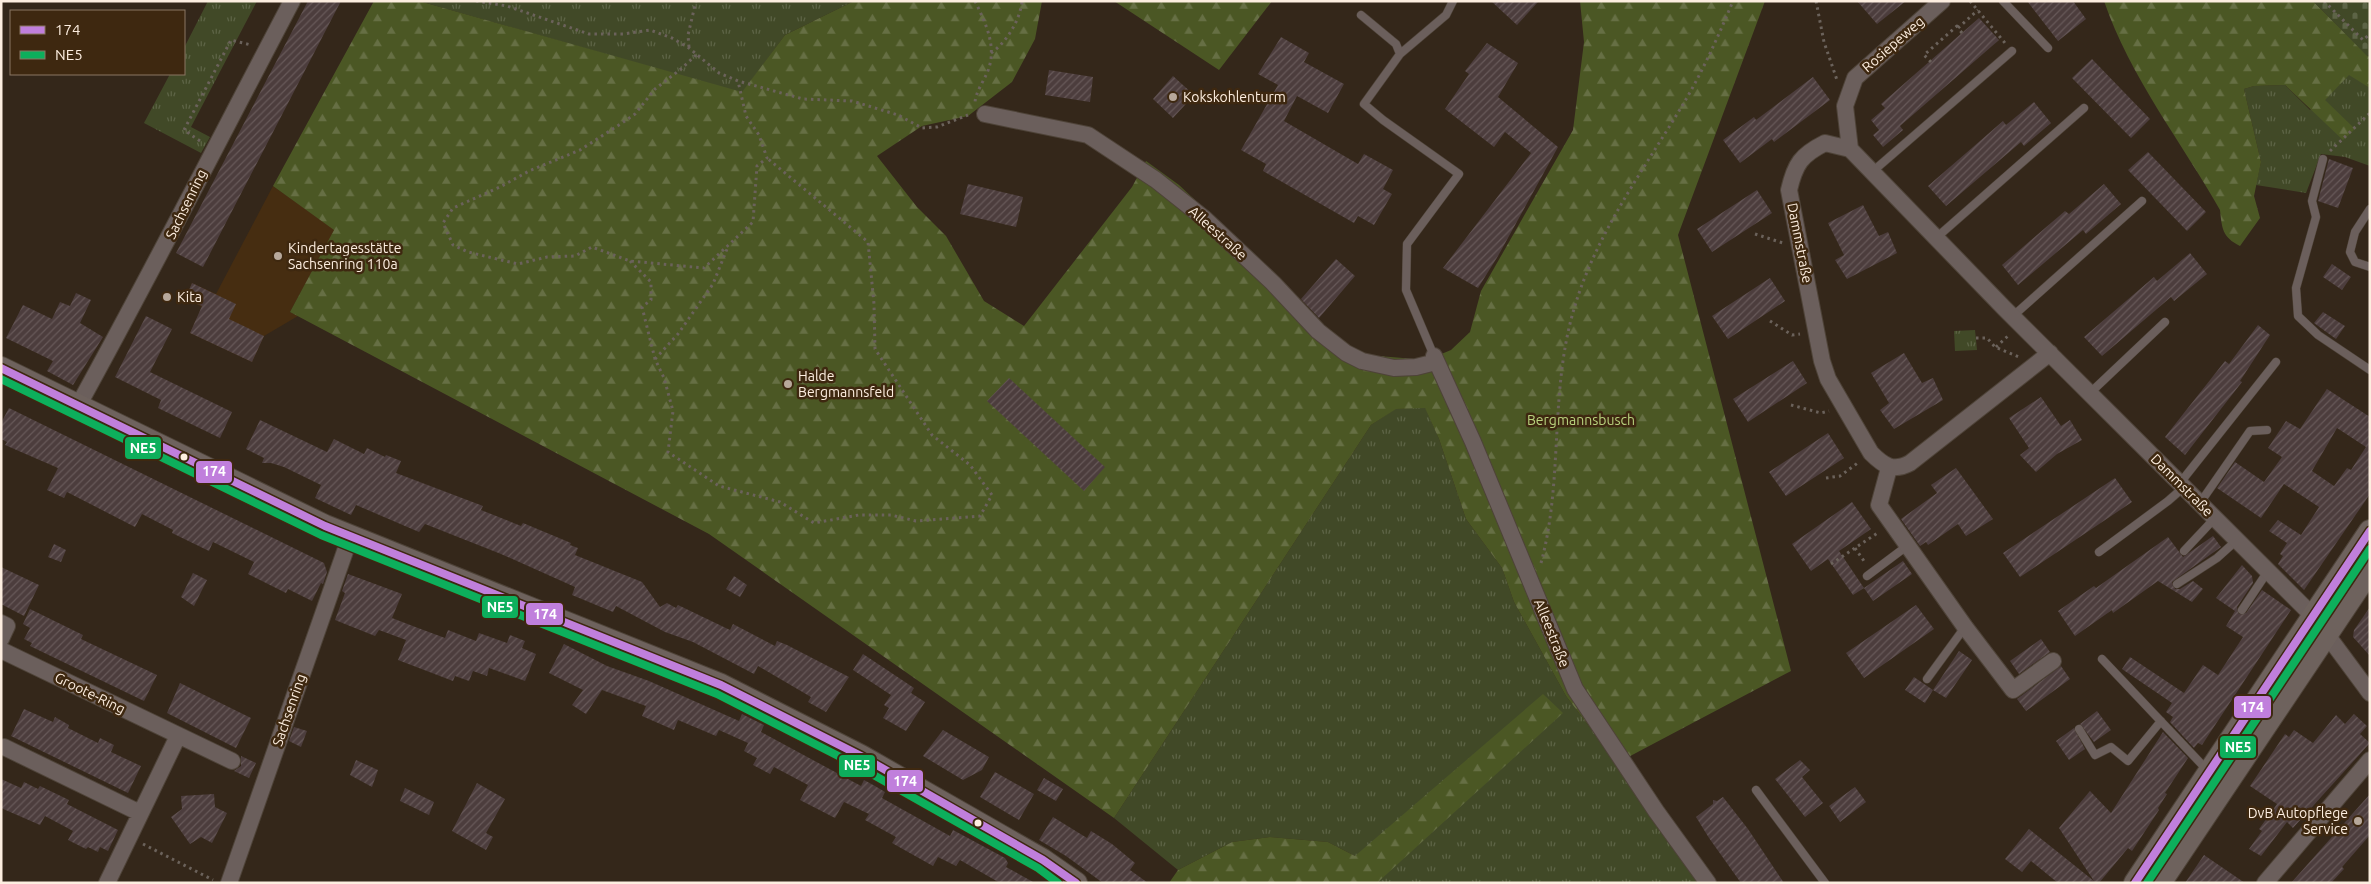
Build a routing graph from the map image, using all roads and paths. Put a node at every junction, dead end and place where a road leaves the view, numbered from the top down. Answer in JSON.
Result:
{"nodes":[{"id":1,"x":292,"y":1,"type":"edge"},
{"id":2,"x":476,"y":1,"type":"edge"},
{"id":3,"x":696,"y":1,"type":"edge"},
{"id":4,"x":975,"y":1,"type":"edge"},
{"id":5,"x":1022,"y":1,"type":"edge"},
{"id":6,"x":1453,"y":1,"type":"edge"},
{"id":7,"x":1733,"y":1,"type":"edge"},
{"id":8,"x":1816,"y":1,"type":"edge"},
{"id":9,"x":1942,"y":1,"type":"edge"},
{"id":10,"x":1970,"y":1,"type":"edge"},
{"id":11,"x":2003,"y":1,"type":"edge"},
{"id":12,"x":2324,"y":1,"type":"edge"},
{"id":13,"x":1978,"y":10,"type":"junction"},
{"id":14,"x":1361,"y":15,"type":"dead end"},
{"id":15,"x":1958,"y":28,"type":"junction"},
{"id":16,"x":1962,"y":33,"type":"dead end"},
{"id":17,"x":2370,"y":34,"type":"edge"},
{"id":18,"x":258,"y":48,"type":"dead end"},
{"id":19,"x":689,"y":48,"type":"junction"},
{"id":20,"x":2048,"y":48,"type":"dead end"},
{"id":21,"x":2012,"y":51,"type":"joint"},
{"id":22,"x":992,"y":53,"type":"junction"},
{"id":23,"x":1400,"y":54,"type":"junction"},
{"id":24,"x":696,"y":55,"type":"junction"},
{"id":25,"x":1930,"y":62,"type":"dead end"},
{"id":26,"x":738,"y":81,"type":"junction"},
{"id":27,"x":1845,"y":106,"type":"junction"},
{"id":28,"x":2084,"y":108,"type":"dead end"},
{"id":29,"x":981,"y":112,"type":"junction"},
{"id":30,"x":2370,"y":113,"type":"edge"},
{"id":31,"x":205,"y":145,"type":"dead end"},
{"id":32,"x":1850,"y":149,"type":"junction"},
{"id":33,"x":767,"y":158,"type":"junction"},
{"id":34,"x":2323,"y":159,"type":"joint"},
{"id":35,"x":1872,"y":172,"type":"junction"},
{"id":36,"x":2142,"y":201,"type":"dead end"},
{"id":37,"x":2370,"y":209,"type":"edge"},
{"id":38,"x":1755,"y":234,"type":"dead end"},
{"id":39,"x":1936,"y":238,"type":"junction"},
{"id":40,"x":1776,"y":242,"type":"dead end"},
{"id":41,"x":727,"y":248,"type":"junction"},
{"id":42,"x":630,"y":261,"type":"junction"},
{"id":43,"x":2370,"y":267,"type":"edge"},
{"id":44,"x":2012,"y":316,"type":"junction"},
{"id":45,"x":1770,"y":321,"type":"dead end"},
{"id":46,"x":2165,"y":322,"type":"dead end"},
{"id":47,"x":1792,"y":335,"type":"dead end"},
{"id":48,"x":1976,"y":338,"type":"dead end"},
{"id":49,"x":2050,"y":353,"type":"junction"},
{"id":50,"x":655,"y":359,"type":"junction"},
{"id":51,"x":1435,"y":359,"type":"junction"},
{"id":52,"x":2276,"y":362,"type":"dead end"},
{"id":53,"x":2036,"y":364,"type":"junction"},
{"id":54,"x":1,"y":368,"type":"edge"},
{"id":55,"x":2370,"y":370,"type":"edge"},
{"id":56,"x":2090,"y":393,"type":"junction"},
{"id":57,"x":1791,"y":405,"type":"dead end"},
{"id":58,"x":78,"y":406,"type":"junction"},
{"id":59,"x":1821,"y":413,"type":"dead end"},
{"id":60,"x":2267,"y":430,"type":"dead end"},
{"id":61,"x":1872,"y":453,"type":"junction"},
{"id":62,"x":1889,"y":468,"type":"junction"},
{"id":63,"x":1826,"y":478,"type":"dead end"},
{"id":64,"x":2182,"y":485,"type":"junction"},
{"id":65,"x":2200,"y":503,"type":"junction"},
{"id":66,"x":2215,"y":518,"type":"junction"},
{"id":67,"x":1891,"y":523,"type":"junction"},
{"id":68,"x":2370,"y":531,"type":"edge"},
{"id":69,"x":350,"y":537,"type":"junction"},
{"id":70,"x":2237,"y":540,"type":"junction"},
{"id":71,"x":1908,"y":546,"type":"junction"},
{"id":72,"x":1855,"y":548,"type":"junction"},
{"id":73,"x":2184,"y":551,"type":"dead end"},
{"id":74,"x":2099,"y":552,"type":"dead end"},
{"id":75,"x":1831,"y":564,"type":"dead end"},
{"id":76,"x":2370,"y":570,"type":"edge"},
{"id":77,"x":2268,"y":571,"type":"junction"},
{"id":78,"x":1870,"y":574,"type":"joint"},
{"id":79,"x":1530,"y":580,"type":"junction"},
{"id":80,"x":2177,"y":584,"type":"dead end"},
{"id":81,"x":2242,"y":610,"type":"dead end"},
{"id":82,"x":2313,"y":616,"type":"junction"},
{"id":83,"x":1,"y":623,"type":"edge"},
{"id":84,"x":1965,"y":628,"type":"junction"},
{"id":85,"x":2326,"y":635,"type":"junction"},
{"id":86,"x":1,"y":638,"type":"edge"},
{"id":87,"x":1,"y":650,"type":"edge"},
{"id":88,"x":2102,"y":659,"type":"dead end"},
{"id":89,"x":2053,"y":661,"type":"dead end"},
{"id":90,"x":1927,"y":679,"type":"dead end"},
{"id":91,"x":2370,"y":693,"type":"edge"},
{"id":92,"x":2160,"y":721,"type":"junction"},
{"id":93,"x":2079,"y":729,"type":"dead end"},
{"id":94,"x":178,"y":736,"type":"junction"},
{"id":95,"x":4,"y":747,"type":"dead end"},
{"id":96,"x":2370,"y":760,"type":"edge"},
{"id":97,"x":232,"y":761,"type":"dead end"},
{"id":98,"x":2209,"y":772,"type":"junction"},
{"id":99,"x":1756,"y":790,"type":"dead end"},
{"id":100,"x":140,"y":813,"type":"junction"},
{"id":101,"x":129,"y":837,"type":"junction"},
{"id":102,"x":107,"y":883,"type":"edge"},
{"id":103,"x":218,"y":883,"type":"edge"},
{"id":104,"x":229,"y":883,"type":"edge"},
{"id":105,"x":1076,"y":883,"type":"edge"},
{"id":106,"x":1708,"y":883,"type":"edge"},
{"id":107,"x":1825,"y":883,"type":"edge"},
{"id":108,"x":2135,"y":883,"type":"edge"},
{"id":109,"x":2160,"y":883,"type":"edge"},
{"id":110,"x":2265,"y":883,"type":"edge"}],
"edges":[{"from":1,"to":58,"type":"street","name":"Sachsenring"},
{"from":2,"to":19,"type":"path"},
{"from":3,"to":19,"type":"path"},
{"from":4,"to":22,"type":"path"},
{"from":5,"to":22,"type":"path"},
{"from":6,"to":23,"type":"lane"},
{"from":7,"to":79,"type":"path"},
{"from":8,"to":27,"type":"path"},
{"from":9,"to":27,"type":"street","name":"Rosiepeweg"},
{"from":10,"to":13,"type":"path"},
{"from":11,"to":20,"type":"lane"},
{"from":12,"to":17,"type":"path"},
{"from":13,"to":15,"type":"path"},
{"from":13,"to":21,"type":"path"},
{"from":14,"to":23,"type":"lane"},
{"from":15,"to":16,"type":"path"},
{"from":15,"to":25,"type":"path"},
{"from":18,"to":31,"type":"path"},
{"from":19,"to":24,"type":"path"},
{"from":21,"to":35,"type":"lane"},
{"from":22,"to":29,"type":"path"},
{"from":23,"to":51,"type":"lane"},
{"from":24,"to":26,"type":"path"},
{"from":24,"to":42,"type":"path"},
{"from":26,"to":29,"type":"path"},
{"from":26,"to":33,"type":"path"},
{"from":27,"to":32,"type":"street","name":"Rosiepeweg"},
{"from":28,"to":39,"type":"lane"},
{"from":29,"to":51,"type":"street","name":"Alleestraße"},
{"from":30,"to":34,"type":"path"},
{"from":32,"to":35,"type":"street","name":"Dammstraße"},
{"from":32,"to":61,"type":"street","name":"Dammstraße"},
{"from":33,"to":41,"type":"path"},
{"from":33,"to":50,"type":"path"},
{"from":34,"to":55,"type":"lane"},
{"from":35,"to":39,"type":"street","name":"Dammstraße"},
{"from":36,"to":44,"type":"lane"},
{"from":37,"to":43,"type":"lane"},
{"from":38,"to":40,"type":"path"},
{"from":39,"to":44,"type":"street","name":"Dammstraße"},
{"from":41,"to":42,"type":"path"},
{"from":41,"to":50,"type":"path"},
{"from":42,"to":50,"type":"path"},
{"from":44,"to":49,"type":"street","name":"Dammstraße"},
{"from":45,"to":47,"type":"path"},
{"from":46,"to":56,"type":"lane"},
{"from":48,"to":53,"type":"path"},
{"from":49,"to":53,"type":"street"},
{"from":49,"to":56,"type":"street","name":"Dammstraße"},
{"from":51,"to":79,"type":"street","name":"Alleestraße"},
{"from":52,"to":64,"type":"lane"},
{"from":53,"to":62,"type":"street"},
{"from":54,"to":58,"type":"street"},
{"from":56,"to":64,"type":"street","name":"Dammstraße"},
{"from":57,"to":59,"type":"path"},
{"from":58,"to":69,"type":"street"},
{"from":60,"to":65,"type":"lane"},
{"from":61,"to":62,"type":"street","name":"Dammstraße"},
{"from":61,"to":63,"type":"path"},
{"from":62,"to":67,"type":"street"},
{"from":64,"to":65,"type":"street","name":"Dammstraße"},
{"from":64,"to":74,"type":"lane"},
{"from":65,"to":66,"type":"street","name":"Dammstraße"},
{"from":66,"to":70,"type":"street","name":"Dammstraße"},
{"from":66,"to":73,"type":"lane"},
{"from":67,"to":71,"type":"street"},
{"from":67,"to":72,"type":"path"},
{"from":68,"to":82,"type":"street"},
{"from":69,"to":104,"type":"street","name":"Sachsenring"},
{"from":69,"to":105,"type":"street"},
{"from":70,"to":77,"type":"street","name":"Dammstraße"},
{"from":70,"to":80,"type":"lane"},
{"from":71,"to":78,"type":"lane"},
{"from":71,"to":84,"type":"street"},
{"from":72,"to":75,"type":"path"},
{"from":72,"to":78,"type":"path"},
{"from":76,"to":85,"type":"street"},
{"from":77,"to":81,"type":"lane"},
{"from":77,"to":82,"type":"street","name":"Dammstraße"},
{"from":79,"to":106,"type":"street","name":"Alleestraße"},
{"from":82,"to":85,"type":"street","name":"Dammstraße"},
{"from":82,"to":98,"type":"street"},
{"from":83,"to":86,"type":"street"},
{"from":84,"to":89,"type":"street"},
{"from":84,"to":90,"type":"lane"},
{"from":85,"to":91,"type":"street","name":"Dammstraße"},
{"from":85,"to":109,"type":"street"},
{"from":87,"to":94,"type":"street","name":"Groote-Ring"},
{"from":88,"to":92,"type":"lane"},
{"from":92,"to":93,"type":"lane"},
{"from":92,"to":98,"type":"lane"},
{"from":94,"to":97,"type":"street","name":"Groote-Ring"},
{"from":94,"to":100,"type":"street"},
{"from":95,"to":100,"type":"street"},
{"from":96,"to":110,"type":"street"},
{"from":98,"to":108,"type":"street"},
{"from":99,"to":107,"type":"lane"},
{"from":100,"to":101,"type":"street"},
{"from":101,"to":102,"type":"street"},
{"from":101,"to":103,"type":"path"}]}
